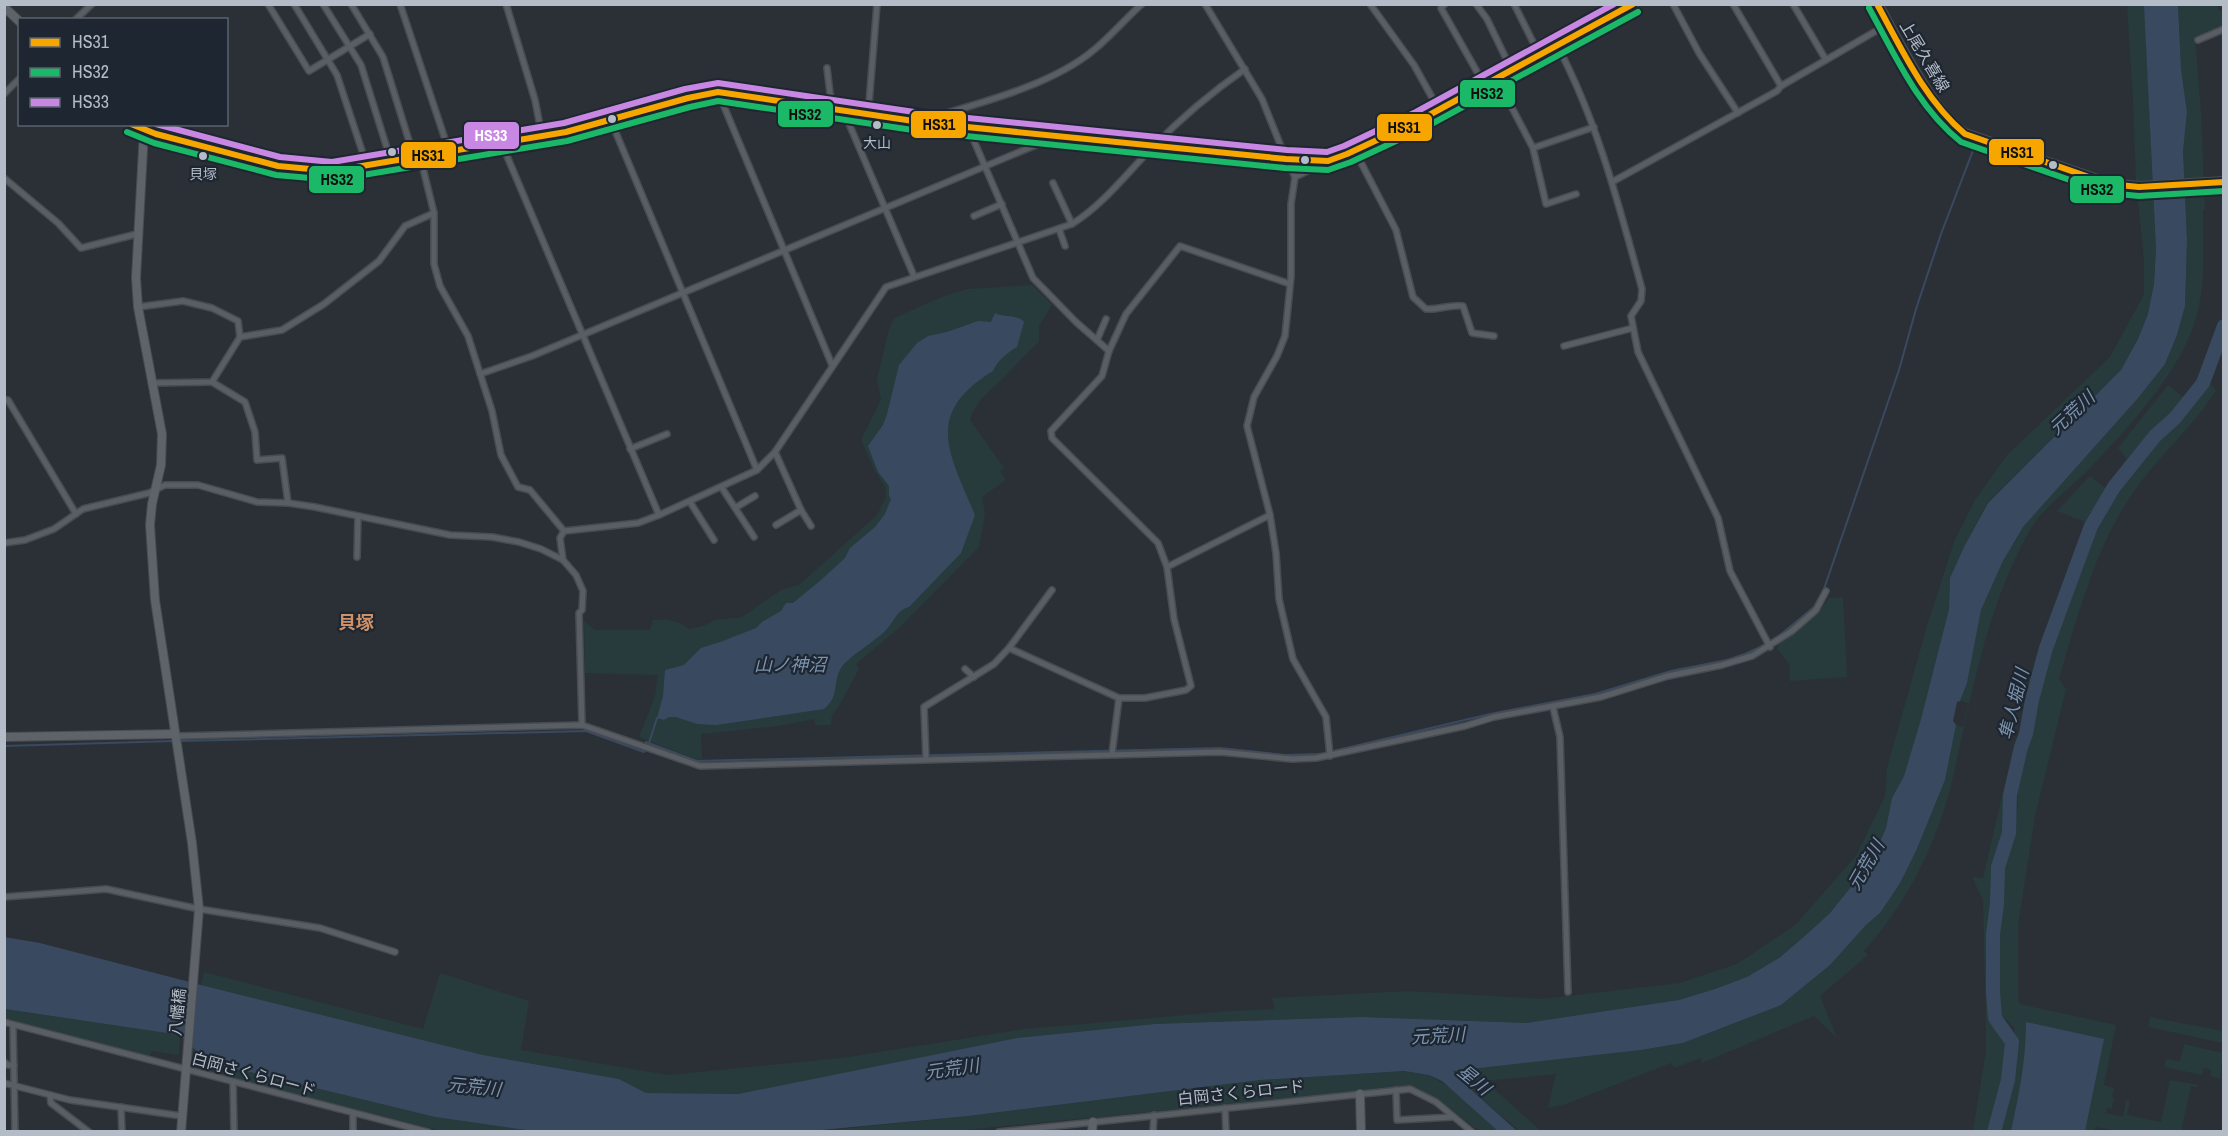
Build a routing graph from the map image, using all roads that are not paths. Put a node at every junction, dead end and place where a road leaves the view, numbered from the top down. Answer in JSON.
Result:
{"nodes":[{"id":1,"x":92,"y":4,"type":"edge"},
{"id":2,"x":268,"y":4,"type":"edge"},
{"id":3,"x":294,"y":4,"type":"edge"},
{"id":4,"x":324,"y":4,"type":"edge"},
{"id":5,"x":351,"y":4,"type":"edge"},
{"id":6,"x":400,"y":4,"type":"edge"},
{"id":7,"x":506,"y":4,"type":"edge"},
{"id":8,"x":877,"y":4,"type":"edge"},
{"id":9,"x":1142,"y":4,"type":"edge"},
{"id":10,"x":1205,"y":4,"type":"edge"},
{"id":11,"x":1370,"y":4,"type":"edge"},
{"id":12,"x":1445,"y":4,"type":"edge"},
{"id":13,"x":1476,"y":4,"type":"edge"},
{"id":14,"x":1514,"y":4,"type":"edge"},
{"id":15,"x":1673,"y":4,"type":"edge"},
{"id":16,"x":1732,"y":4,"type":"edge"},
{"id":17,"x":1793,"y":4,"type":"edge"},
{"id":18,"x":1877,"y":4,"type":"edge"},
{"id":19,"x":1634,"y":5,"type":"edge"},
{"id":20,"x":4,"y":7,"type":"edge"},
{"id":21,"x":77,"y":18,"type":"edge"},
{"id":22,"x":18,"y":20,"type":"edge"},
{"id":23,"x":1888,"y":24,"type":"junction"},
{"id":24,"x":2223,"y":29,"type":"edge"},
{"id":25,"x":370,"y":34,"type":"junction"},
{"id":26,"x":2198,"y":40,"type":"dead end"},
{"id":27,"x":349,"y":46,"type":"junction"},
{"id":28,"x":1558,"y":47,"type":"junction"},
{"id":29,"x":1540,"y":56,"type":"junction"},
{"id":30,"x":328,"y":59,"type":"junction"},
{"id":31,"x":1826,"y":60,"type":"junction"},
{"id":32,"x":827,"y":68,"type":"dead end"},
{"id":33,"x":1245,"y":69,"type":"junction"},
{"id":34,"x":1512,"y":71,"type":"junction"},
{"id":35,"x":1497,"y":79,"type":"junction"},
{"id":36,"x":18,"y":80,"type":"edge"},
{"id":37,"x":1485,"y":86,"type":"junction"},
{"id":38,"x":1781,"y":86,"type":"junction"},
{"id":39,"x":718,"y":92,"type":"junction"},
{"id":40,"x":4,"y":94,"type":"edge"},
{"id":41,"x":832,"y":110,"type":"junction"},
{"id":42,"x":1439,"y":110,"type":"junction"},
{"id":43,"x":844,"y":112,"type":"junction"},
{"id":44,"x":1738,"y":113,"type":"junction"},
{"id":45,"x":868,"y":116,"type":"junction"},
{"id":46,"x":611,"y":121,"type":"junction"},
{"id":47,"x":927,"y":123,"type":"junction"},
{"id":48,"x":134,"y":126,"type":"edge"},
{"id":49,"x":968,"y":127,"type":"junction"},
{"id":50,"x":1594,"y":127,"type":"junction"},
{"id":51,"x":144,"y":131,"type":"junction"},
{"id":52,"x":1052,"y":135,"type":"junction"},
{"id":53,"x":542,"y":136,"type":"junction"},
{"id":54,"x":501,"y":142,"type":"junction"},
{"id":55,"x":1154,"y":146,"type":"junction"},
{"id":56,"x":1533,"y":148,"type":"junction"},
{"id":57,"x":449,"y":151,"type":"junction"},
{"id":58,"x":1355,"y":151,"type":"junction"},
{"id":59,"x":417,"y":157,"type":"junction"},
{"id":60,"x":1286,"y":159,"type":"junction"},
{"id":61,"x":391,"y":161,"type":"junction"},
{"id":62,"x":1328,"y":161,"type":"junction"},
{"id":63,"x":367,"y":166,"type":"junction"},
{"id":64,"x":985,"y":166,"type":"junction"},
{"id":65,"x":1295,"y":177,"type":"junction"},
{"id":66,"x":4,"y":178,"type":"edge"},
{"id":67,"x":1612,"y":182,"type":"junction"},
{"id":68,"x":1053,"y":183,"type":"dead end"},
{"id":69,"x":2223,"y":183,"type":"edge"},
{"id":70,"x":1576,"y":194,"type":"dead end"},
{"id":71,"x":1002,"y":204,"type":"junction"},
{"id":72,"x":884,"y":208,"type":"junction"},
{"id":73,"x":434,"y":213,"type":"junction"},
{"id":74,"x":974,"y":216,"type":"dead end"},
{"id":75,"x":1072,"y":224,"type":"junction"},
{"id":76,"x":1059,"y":229,"type":"junction"},
{"id":77,"x":137,"y":234,"type":"junction"},
{"id":78,"x":1019,"y":242,"type":"junction"},
{"id":79,"x":1065,"y":246,"type":"dead end"},
{"id":80,"x":783,"y":250,"type":"junction"},
{"id":81,"x":914,"y":276,"type":"junction"},
{"id":82,"x":1290,"y":284,"type":"junction"},
{"id":83,"x":683,"y":292,"type":"junction"},
{"id":84,"x":138,"y":307,"type":"junction"},
{"id":85,"x":1106,"y":319,"type":"dead end"},
{"id":86,"x":1633,"y":328,"type":"junction"},
{"id":87,"x":582,"y":335,"type":"junction"},
{"id":88,"x":1494,"y":336,"type":"dead end"},
{"id":89,"x":240,"y":338,"type":"junction"},
{"id":90,"x":1097,"y":340,"type":"junction"},
{"id":91,"x":1564,"y":346,"type":"dead end"},
{"id":92,"x":1108,"y":351,"type":"junction"},
{"id":93,"x":832,"y":365,"type":"junction"},
{"id":94,"x":480,"y":374,"type":"junction"},
{"id":95,"x":212,"y":382,"type":"junction"},
{"id":96,"x":152,"y":383,"type":"junction"},
{"id":97,"x":4,"y":400,"type":"edge"},
{"id":98,"x":667,"y":434,"type":"dead end"},
{"id":99,"x":630,"y":449,"type":"junction"},
{"id":100,"x":775,"y":453,"type":"junction"},
{"id":101,"x":757,"y":470,"type":"junction"},
{"id":102,"x":156,"y":488,"type":"junction"},
{"id":103,"x":722,"y":488,"type":"junction"},
{"id":104,"x":755,"y":496,"type":"dead end"},
{"id":105,"x":690,"y":502,"type":"junction"},
{"id":106,"x":288,"y":503,"type":"junction"},
{"id":107,"x":735,"y":508,"type":"junction"},
{"id":108,"x":801,"y":510,"type":"junction"},
{"id":109,"x":76,"y":514,"type":"junction"},
{"id":110,"x":659,"y":515,"type":"junction"},
{"id":111,"x":1270,"y":515,"type":"junction"},
{"id":112,"x":358,"y":516,"type":"junction"},
{"id":113,"x":776,"y":525,"type":"dead end"},
{"id":114,"x":811,"y":525,"type":"dead end"},
{"id":115,"x":564,"y":531,"type":"junction"},
{"id":116,"x":754,"y":537,"type":"dead end"},
{"id":117,"x":714,"y":540,"type":"dead end"},
{"id":118,"x":4,"y":543,"type":"edge"},
{"id":119,"x":357,"y":557,"type":"dead end"},
{"id":120,"x":563,"y":560,"type":"junction"},
{"id":121,"x":1167,"y":567,"type":"junction"},
{"id":122,"x":1052,"y":590,"type":"dead end"},
{"id":123,"x":1826,"y":591,"type":"dead end"},
{"id":124,"x":1770,"y":647,"type":"junction"},
{"id":125,"x":1009,"y":648,"type":"junction"},
{"id":126,"x":965,"y":669,"type":"dead end"},
{"id":127,"x":974,"y":677,"type":"junction"},
{"id":128,"x":1119,"y":698,"type":"junction"},
{"id":129,"x":1553,"y":707,"type":"junction"},
{"id":130,"x":582,"y":725,"type":"junction"},
{"id":131,"x":174,"y":734,"type":"junction"},
{"id":132,"x":4,"y":736,"type":"edge"},
{"id":133,"x":1112,"y":754,"type":"junction"},
{"id":134,"x":1330,"y":756,"type":"junction"},
{"id":135,"x":926,"y":759,"type":"junction"},
{"id":136,"x":4,"y":897,"type":"edge"},
{"id":137,"x":199,"y":909,"type":"junction"},
{"id":138,"x":395,"y":952,"type":"dead end"},
{"id":139,"x":1568,"y":992,"type":"dead end"},
{"id":140,"x":4,"y":1022,"type":"edge"},
{"id":141,"x":13,"y":1025,"type":"junction"},
{"id":142,"x":4,"y":1062,"type":"edge"},
{"id":143,"x":14,"y":1065,"type":"junction"},
{"id":144,"x":184,"y":1069,"type":"junction"},
{"id":145,"x":233,"y":1082,"type":"junction"},
{"id":146,"x":4,"y":1083,"type":"edge"},
{"id":147,"x":14,"y":1086,"type":"junction"},
{"id":148,"x":1396,"y":1090,"type":"junction"},
{"id":149,"x":1360,"y":1094,"type":"junction"},
{"id":150,"x":50,"y":1095,"type":"junction"},
{"id":151,"x":122,"y":1107,"type":"junction"},
{"id":152,"x":1225,"y":1107,"type":"junction"},
{"id":153,"x":353,"y":1114,"type":"junction"},
{"id":154,"x":1154,"y":1115,"type":"junction"},
{"id":155,"x":182,"y":1116,"type":"junction"},
{"id":156,"x":1454,"y":1116,"type":"junction"},
{"id":157,"x":1093,"y":1122,"type":"junction"},
{"id":158,"x":1031,"y":1130,"type":"edge"},
{"id":159,"x":15,"y":1131,"type":"edge"},
{"id":160,"x":89,"y":1131,"type":"edge"},
{"id":161,"x":122,"y":1131,"type":"edge"},
{"id":162,"x":181,"y":1131,"type":"edge"},
{"id":163,"x":234,"y":1131,"type":"edge"},
{"id":164,"x":353,"y":1131,"type":"edge"},
{"id":165,"x":428,"y":1131,"type":"edge"},
{"id":166,"x":999,"y":1131,"type":"edge"},
{"id":167,"x":1092,"y":1131,"type":"edge"},
{"id":168,"x":1153,"y":1131,"type":"edge"},
{"id":169,"x":1226,"y":1131,"type":"edge"},
{"id":170,"x":1361,"y":1131,"type":"edge"},
{"id":171,"x":1472,"y":1131,"type":"edge"}],
"edges":[{"from":1,"to":21,"type":"street"},
{"from":2,"to":30,"type":"street"},
{"from":3,"to":30,"type":"street"},
{"from":4,"to":27,"type":"street"},
{"from":5,"to":25,"type":"street"},
{"from":6,"to":57,"type":"street"},
{"from":7,"to":53,"type":"street"},
{"from":8,"to":45,"type":"street"},
{"from":9,"to":47,"type":"street"},
{"from":10,"to":33,"type":"street"},
{"from":11,"to":42,"type":"street"},
{"from":12,"to":37,"type":"street"},
{"from":13,"to":34,"type":"street"},
{"from":14,"to":29,"type":"street"},
{"from":15,"to":44,"type":"street"},
{"from":16,"to":38,"type":"street"},
{"from":17,"to":31,"type":"street"},
{"from":18,"to":23,"type":"main road","name":"上尾久喜線"},
{"from":19,"to":28,"type":"street"},
{"from":20,"to":22,"type":"street"},
{"from":23,"to":31,"type":"street"},
{"from":23,"to":69,"type":"main road","name":"上尾久喜線"},
{"from":24,"to":26,"type":"street"},
{"from":25,"to":27,"type":"street"},
{"from":25,"to":59,"type":"street"},
{"from":27,"to":30,"type":"street"},
{"from":27,"to":61,"type":"street"},
{"from":28,"to":29,"type":"street"},
{"from":28,"to":50,"type":"street"},
{"from":29,"to":34,"type":"street"},
{"from":30,"to":63,"type":"street"},
{"from":31,"to":38,"type":"street"},
{"from":32,"to":41,"type":"street"},
{"from":33,"to":55,"type":"street"},
{"from":33,"to":60,"type":"street"},
{"from":34,"to":35,"type":"street"},
{"from":35,"to":37,"type":"street"},
{"from":35,"to":56,"type":"street"},
{"from":36,"to":40,"type":"street"},
{"from":37,"to":42,"type":"street"},
{"from":38,"to":44,"type":"street"},
{"from":39,"to":41,"type":"street"},
{"from":39,"to":46,"type":"street"},
{"from":39,"to":80,"type":"street"},
{"from":41,"to":43,"type":"street"},
{"from":42,"to":58,"type":"street"},
{"from":43,"to":45,"type":"street"},
{"from":43,"to":72,"type":"street"},
{"from":44,"to":67,"type":"street"},
{"from":45,"to":47,"type":"street"},
{"from":46,"to":53,"type":"street"},
{"from":46,"to":83,"type":"street"},
{"from":47,"to":49,"type":"street"},
{"from":48,"to":51,"type":"street"},
{"from":49,"to":52,"type":"street"},
{"from":49,"to":64,"type":"street"},
{"from":50,"to":56,"type":"street"},
{"from":50,"to":67,"type":"street"},
{"from":51,"to":63,"type":"street"},
{"from":51,"to":77,"type":"street","name":"八幡橋"},
{"from":52,"to":55,"type":"street"},
{"from":52,"to":64,"type":"street"},
{"from":53,"to":54,"type":"street"},
{"from":54,"to":57,"type":"street"},
{"from":54,"to":87,"type":"street"},
{"from":55,"to":60,"type":"street"},
{"from":55,"to":75,"type":"street"},
{"from":56,"to":70,"type":"street"},
{"from":57,"to":59,"type":"street"},
{"from":58,"to":62,"type":"street"},
{"from":58,"to":88,"type":"street"},
{"from":59,"to":61,"type":"street"},
{"from":59,"to":73,"type":"street"},
{"from":60,"to":62,"type":"street"},
{"from":60,"to":65,"type":"street"},
{"from":61,"to":63,"type":"street"},
{"from":62,"to":65,"type":"street"},
{"from":64,"to":71,"type":"street"},
{"from":64,"to":72,"type":"street"},
{"from":65,"to":82,"type":"street"},
{"from":66,"to":77,"type":"street"},
{"from":67,"to":86,"type":"street"},
{"from":68,"to":75,"type":"street"},
{"from":71,"to":74,"type":"street"},
{"from":71,"to":78,"type":"street"},
{"from":72,"to":80,"type":"street"},
{"from":72,"to":81,"type":"street"},
{"from":73,"to":89,"type":"street"},
{"from":73,"to":94,"type":"street"},
{"from":75,"to":76,"type":"street"},
{"from":76,"to":78,"type":"street"},
{"from":76,"to":79,"type":"street"},
{"from":77,"to":84,"type":"street","name":"八幡橋"},
{"from":78,"to":81,"type":"street"},
{"from":78,"to":90,"type":"street"},
{"from":80,"to":83,"type":"street"},
{"from":80,"to":93,"type":"street"},
{"from":81,"to":93,"type":"street"},
{"from":82,"to":92,"type":"street"},
{"from":82,"to":111,"type":"street"},
{"from":83,"to":87,"type":"street"},
{"from":83,"to":101,"type":"street"},
{"from":84,"to":89,"type":"street"},
{"from":84,"to":96,"type":"street","name":"八幡橋"},
{"from":85,"to":90,"type":"street"},
{"from":86,"to":91,"type":"street"},
{"from":86,"to":124,"type":"street"},
{"from":87,"to":94,"type":"street"},
{"from":87,"to":99,"type":"street"},
{"from":89,"to":95,"type":"street"},
{"from":90,"to":92,"type":"street"},
{"from":92,"to":121,"type":"street"},
{"from":93,"to":100,"type":"street"},
{"from":94,"to":115,"type":"street"},
{"from":95,"to":96,"type":"street"},
{"from":95,"to":106,"type":"street"},
{"from":96,"to":102,"type":"street","name":"八幡橋"},
{"from":97,"to":109,"type":"street"},
{"from":98,"to":99,"type":"street"},
{"from":99,"to":110,"type":"street"},
{"from":100,"to":101,"type":"street"},
{"from":100,"to":108,"type":"street"},
{"from":101,"to":103,"type":"street"},
{"from":102,"to":106,"type":"street"},
{"from":102,"to":109,"type":"street"},
{"from":102,"to":131,"type":"street","name":"八幡橋"},
{"from":103,"to":105,"type":"street"},
{"from":103,"to":107,"type":"street"},
{"from":104,"to":107,"type":"street"},
{"from":105,"to":110,"type":"street"},
{"from":105,"to":117,"type":"street"},
{"from":106,"to":112,"type":"street"},
{"from":107,"to":116,"type":"street"},
{"from":108,"to":113,"type":"street"},
{"from":108,"to":114,"type":"street"},
{"from":109,"to":118,"type":"street"},
{"from":110,"to":115,"type":"street"},
{"from":111,"to":121,"type":"street"},
{"from":111,"to":134,"type":"street"},
{"from":112,"to":119,"type":"street"},
{"from":112,"to":120,"type":"street"},
{"from":115,"to":120,"type":"street"},
{"from":120,"to":130,"type":"street"},
{"from":121,"to":128,"type":"street"},
{"from":122,"to":125,"type":"street"},
{"from":123,"to":124,"type":"street"},
{"from":124,"to":129,"type":"street"},
{"from":125,"to":127,"type":"street"},
{"from":125,"to":128,"type":"street"},
{"from":126,"to":127,"type":"street"},
{"from":127,"to":135,"type":"street"},
{"from":128,"to":133,"type":"street"},
{"from":129,"to":134,"type":"street"},
{"from":129,"to":139,"type":"street"},
{"from":130,"to":131,"type":"street"},
{"from":130,"to":135,"type":"street"},
{"from":131,"to":132,"type":"street"},
{"from":131,"to":137,"type":"street","name":"八幡橋"},
{"from":133,"to":134,"type":"street"},
{"from":133,"to":135,"type":"street"},
{"from":136,"to":137,"type":"street"},
{"from":137,"to":138,"type":"street"},
{"from":137,"to":144,"type":"street","name":"八幡橋"},
{"from":140,"to":141,"type":"street","name":"白岡さくらロード"},
{"from":141,"to":143,"type":"street"},
{"from":141,"to":144,"type":"street","name":"白岡さくらロード"},
{"from":142,"to":143,"type":"street"},
{"from":143,"to":147,"type":"street"},
{"from":144,"to":145,"type":"street","name":"白岡さくらロード"},
{"from":144,"to":155,"type":"street","name":"八幡橋"},
{"from":145,"to":153,"type":"street","name":"白岡さくらロード"},
{"from":145,"to":163,"type":"street"},
{"from":146,"to":147,"type":"street"},
{"from":147,"to":150,"type":"street"},
{"from":147,"to":159,"type":"street"},
{"from":148,"to":149,"type":"street","name":"白岡さくらロード"},
{"from":148,"to":156,"type":"street","name":"白岡さくらロード"},
{"from":148,"to":156,"type":"street"},
{"from":149,"to":152,"type":"street","name":"白岡さくらロード"},
{"from":149,"to":170,"type":"street"},
{"from":150,"to":151,"type":"street"},
{"from":150,"to":160,"type":"street"},
{"from":151,"to":155,"type":"street"},
{"from":151,"to":161,"type":"street"},
{"from":152,"to":154,"type":"street","name":"白岡さくらロード"},
{"from":152,"to":169,"type":"street"},
{"from":153,"to":164,"type":"street"},
{"from":153,"to":165,"type":"street","name":"白岡さくらロード"},
{"from":154,"to":157,"type":"street","name":"白岡さくらロード"},
{"from":154,"to":168,"type":"street"},
{"from":155,"to":162,"type":"street","name":"八幡橋"},
{"from":156,"to":171,"type":"street","name":"白岡さくらロード"},
{"from":157,"to":158,"type":"street","name":"白岡さくらロード"},
{"from":157,"to":167,"type":"street"},
{"from":158,"to":166,"type":"street","name":"白岡さくらロード"}]}
